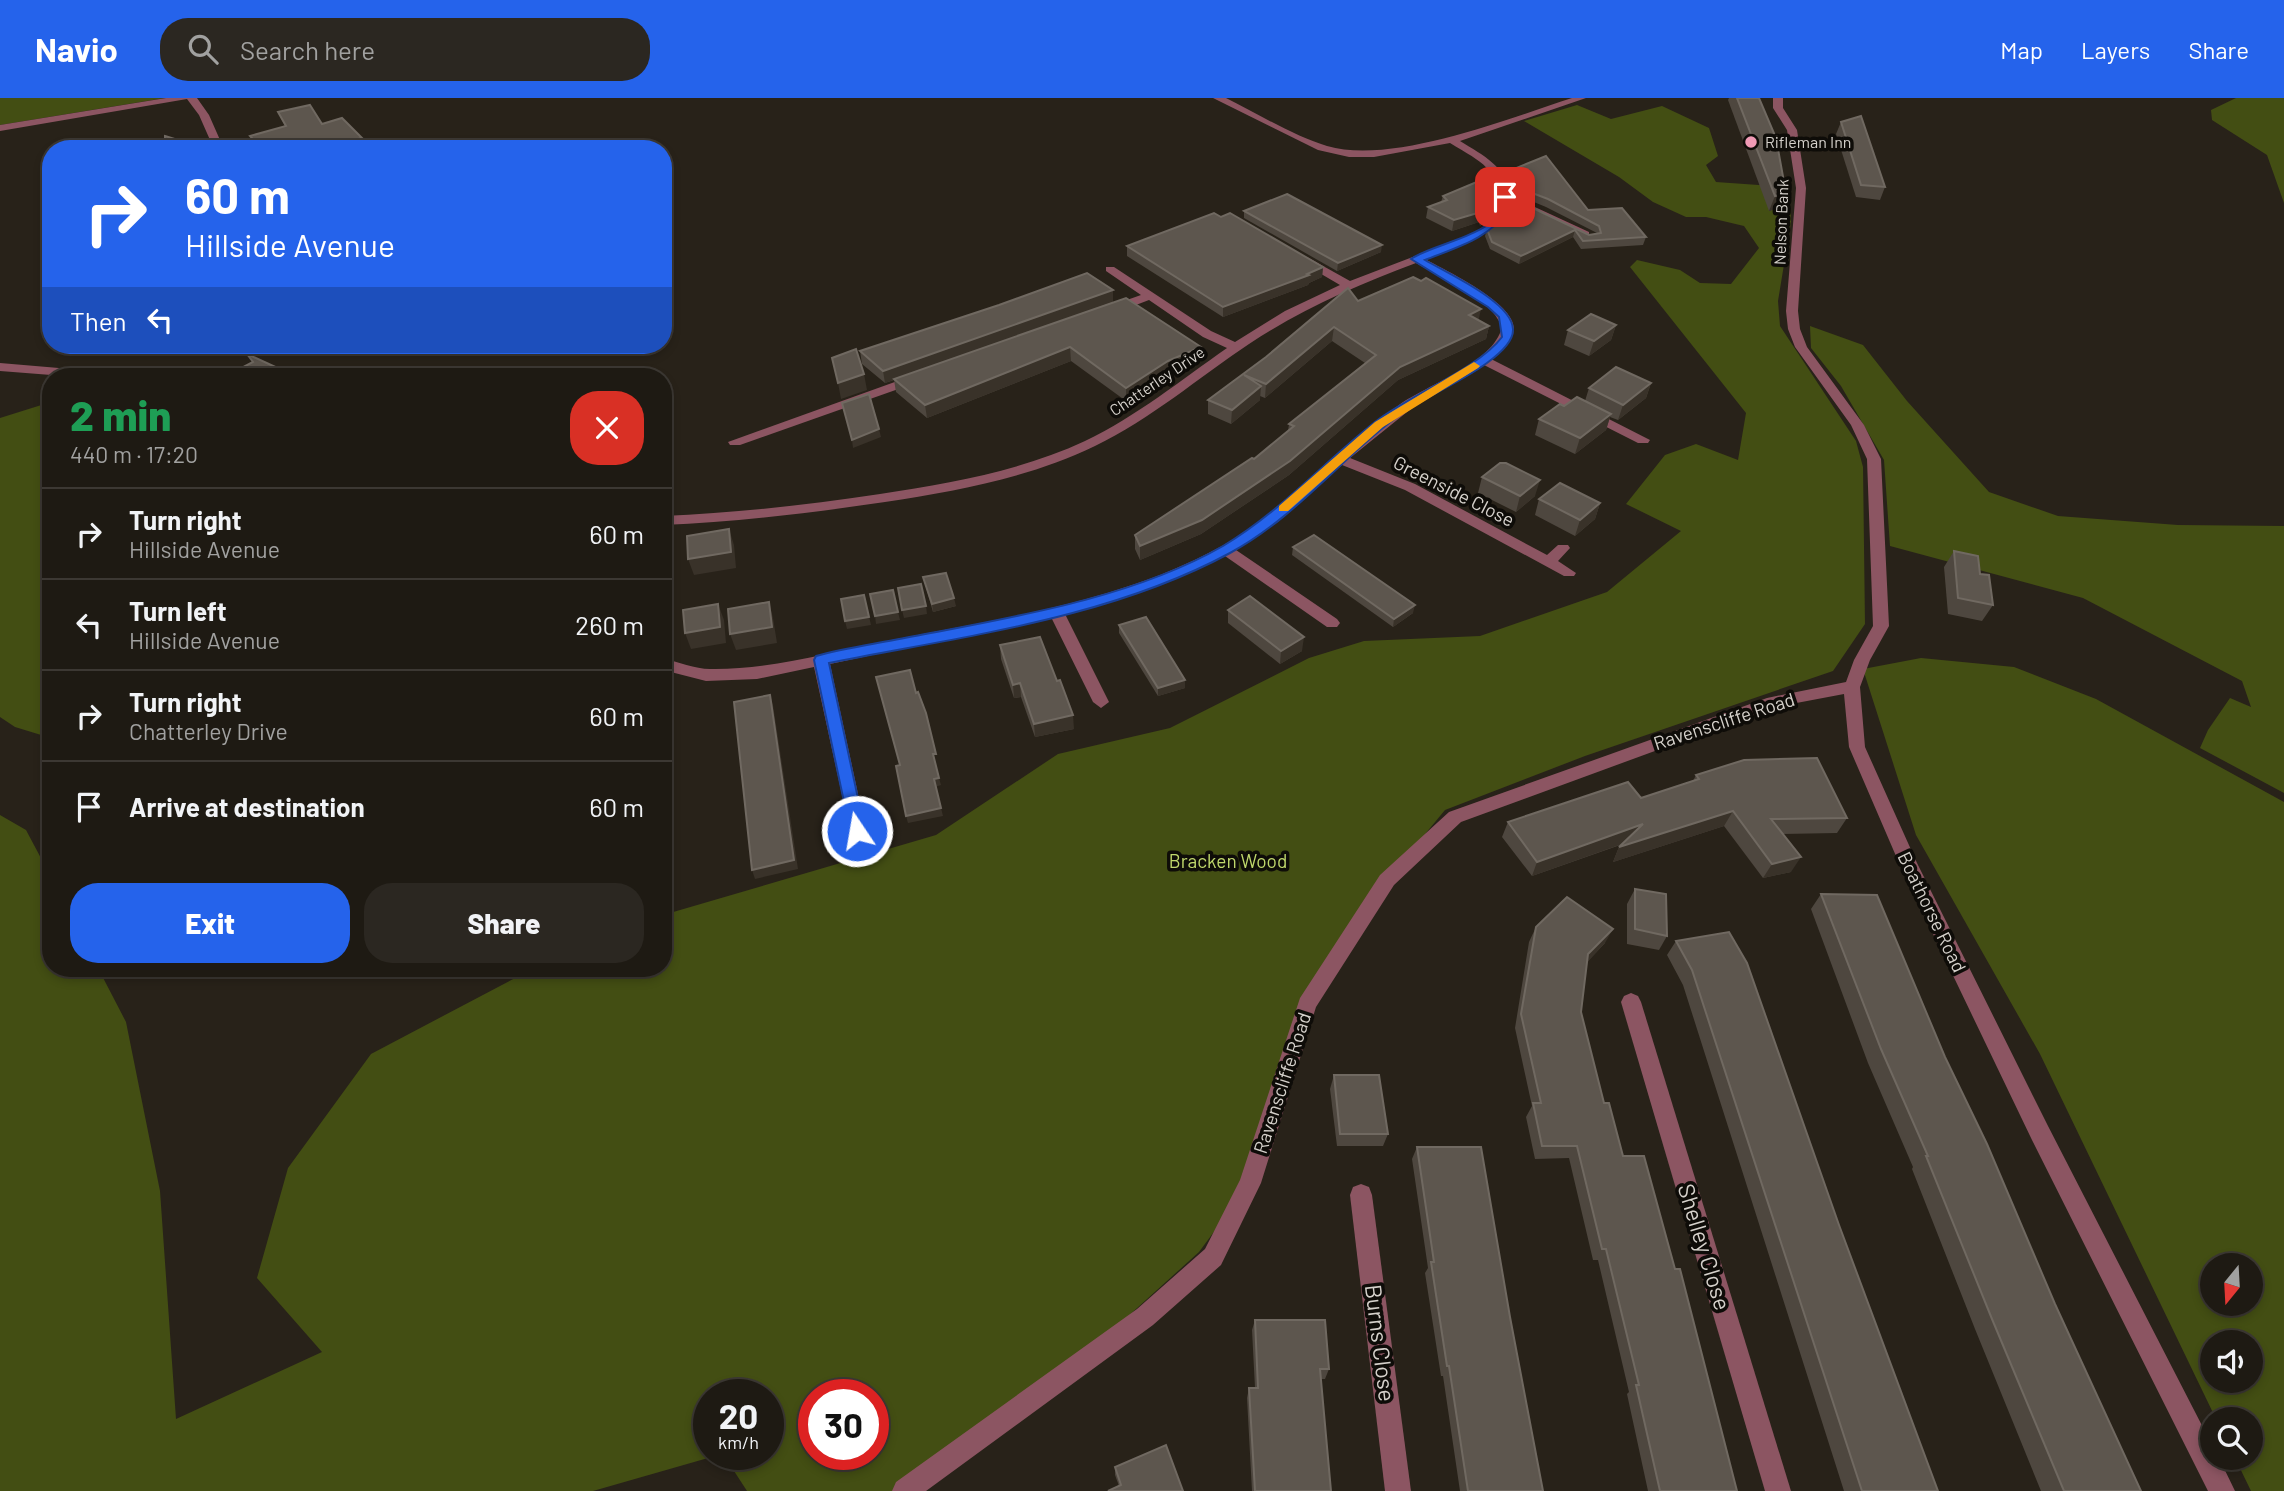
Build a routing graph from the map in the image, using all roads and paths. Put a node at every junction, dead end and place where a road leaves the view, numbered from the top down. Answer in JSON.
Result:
{"nodes":[{"id":1,"x":183,"y":98,"type":"edge"},
{"id":2,"x":191,"y":98,"type":"edge"},
{"id":3,"x":1218,"y":98,"type":"edge"},
{"id":4,"x":1581,"y":98,"type":"edge"},
{"id":5,"x":1778,"y":98,"type":"edge"},
{"id":6,"x":0,"y":128,"type":"edge"},
{"id":7,"x":214,"y":140,"type":"edge"},
{"id":8,"x":1452,"y":140,"type":"junction"},
{"id":9,"x":1505,"y":197,"type":"junction"},
{"id":10,"x":1592,"y":238,"type":"edge"},
{"id":11,"x":1294,"y":253,"type":"edge"},
{"id":12,"x":1417,"y":259,"type":"junction"},
{"id":13,"x":1110,"y":269,"type":"dead end"},
{"id":14,"x":1351,"y":286,"type":"junction"},
{"id":15,"x":1150,"y":296,"type":"junction"},
{"id":16,"x":1792,"y":311,"type":"joint"},
{"id":17,"x":1098,"y":314,"type":"edge"},
{"id":18,"x":1236,"y":347,"type":"junction"},
{"id":19,"x":1483,"y":360,"type":"junction"},
{"id":20,"x":0,"y":367,"type":"edge"},
{"id":21,"x":42,"y":371,"type":"edge"},
{"id":22,"x":929,"y":374,"type":"edge"},
{"id":23,"x":1643,"y":440,"type":"dead end"},
{"id":24,"x":735,"y":442,"type":"dead end"},
{"id":25,"x":1340,"y":459,"type":"junction"},
{"id":26,"x":672,"y":521,"type":"edge"},
{"id":27,"x":1563,"y":548,"type":"dead end"},
{"id":28,"x":1226,"y":550,"type":"junction"},
{"id":29,"x":1548,"y":562,"type":"junction"},
{"id":30,"x":1569,"y":573,"type":"dead end"},
{"id":31,"x":1056,"y":612,"type":"junction"},
{"id":32,"x":1332,"y":623,"type":"dead end"},
{"id":33,"x":821,"y":660,"type":"junction"},
{"id":34,"x":672,"y":666,"type":"edge"},
{"id":35,"x":1852,"y":687,"type":"junction"},
{"id":36,"x":1101,"y":702,"type":"dead end"},
{"id":37,"x":857,"y":831,"type":"dead end"},
{"id":38,"x":1631,"y":1002,"type":"dead end"},
{"id":39,"x":1361,"y":1195,"type":"dead end"},
{"id":40,"x":905,"y":1491,"type":"edge"},
{"id":41,"x":1398,"y":1491,"type":"edge"},
{"id":42,"x":1778,"y":1491,"type":"edge"},
{"id":43,"x":2222,"y":1491,"type":"edge"}],
"edges":[{"from":1,"to":6,"type":"street"},
{"from":2,"to":7,"type":"street"},
{"from":3,"to":8,"type":"street"},
{"from":4,"to":8,"type":"street"},
{"from":5,"to":16,"type":"street","name":"Nelson Bank"},
{"from":8,"to":9,"type":"street"},
{"from":9,"to":10,"type":"street"},
{"from":9,"to":12,"type":"street","name":"Chatterley Drive"},
{"from":11,"to":14,"type":"street"},
{"from":12,"to":14,"type":"street","name":"Chatterley Drive"},
{"from":12,"to":19,"type":"street"},
{"from":13,"to":15,"type":"street"},
{"from":14,"to":18,"type":"street","name":"Chatterley Drive"},
{"from":15,"to":17,"type":"street"},
{"from":15,"to":18,"type":"street"},
{"from":16,"to":35,"type":"street","name":"Boathorse Road"},
{"from":18,"to":26,"type":"street","name":"Chatterley Drive"},
{"from":19,"to":23,"type":"street"},
{"from":19,"to":25,"type":"street"},
{"from":20,"to":21,"type":"street"},
{"from":22,"to":24,"type":"street"},
{"from":25,"to":28,"type":"street"},
{"from":25,"to":29,"type":"street","name":"Greenside Close"},
{"from":27,"to":29,"type":"street"},
{"from":28,"to":31,"type":"street"},
{"from":28,"to":32,"type":"street"},
{"from":29,"to":30,"type":"street","name":"Greenside Close"},
{"from":31,"to":33,"type":"street"},
{"from":31,"to":36,"type":"street"},
{"from":33,"to":34,"type":"street"},
{"from":33,"to":37,"type":"street"},
{"from":35,"to":40,"type":"street","name":"Ravenscliffe Road"},
{"from":35,"to":43,"type":"street","name":"Boathorse Road"},
{"from":38,"to":42,"type":"street","name":"Shelley Close"},
{"from":39,"to":41,"type":"street","name":"Burns Close"}]}
